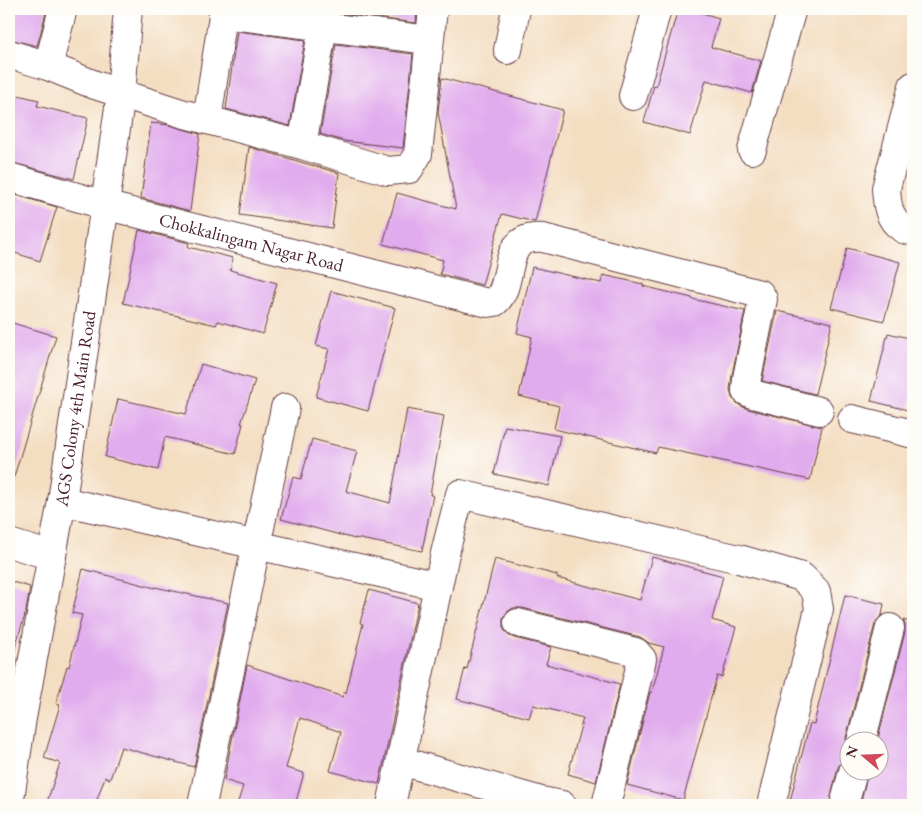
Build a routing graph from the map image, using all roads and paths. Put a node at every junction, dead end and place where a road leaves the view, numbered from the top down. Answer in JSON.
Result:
{"nodes":[{"id":1,"x":64,"y":9,"type":"edge"},
{"id":2,"x":128,"y":9,"type":"edge"},
{"id":3,"x":433,"y":9,"type":"edge"},
{"id":4,"x":516,"y":9,"type":"edge"},
{"id":5,"x":657,"y":9,"type":"edge"},
{"id":6,"x":792,"y":9,"type":"edge"},
{"id":7,"x":224,"y":12,"type":"edge"},
{"id":8,"x":323,"y":27,"type":"junction"},
{"id":9,"x":429,"y":40,"type":"junction"},
{"id":10,"x":508,"y":50,"type":"dead end"},
{"id":11,"x":9,"y":54,"type":"edge"},
{"id":12,"x":48,"y":66,"type":"junction"},
{"id":13,"x":913,"y":86,"type":"edge"},
{"id":14,"x":121,"y":94,"type":"junction"},
{"id":15,"x":633,"y":96,"type":"dead end"},
{"id":16,"x":207,"y":120,"type":"junction"},
{"id":17,"x":302,"y":146,"type":"junction"},
{"id":18,"x":752,"y":150,"type":"dead end"},
{"id":19,"x":9,"y":177,"type":"edge"},
{"id":20,"x":104,"y":205,"type":"junction"},
{"id":21,"x":913,"y":231,"type":"edge"},
{"id":22,"x":285,"y":408,"type":"dead end"},
{"id":23,"x":819,"y":411,"type":"dead end"},
{"id":24,"x":852,"y":419,"type":"dead end"},
{"id":25,"x":913,"y":434,"type":"edge"},
{"id":26,"x":62,"y":501,"type":"junction"},
{"id":27,"x":9,"y":542,"type":"edge"},
{"id":28,"x":255,"y":544,"type":"junction"},
{"id":29,"x":52,"y":556,"type":"junction"},
{"id":30,"x":438,"y":586,"type":"junction"},
{"id":31,"x":518,"y":623,"type":"dead end"},
{"id":32,"x":890,"y":628,"type":"dead end"},
{"id":33,"x":16,"y":716,"type":"edge"},
{"id":34,"x":864,"y":732,"type":"edge"},
{"id":35,"x":401,"y":761,"type":"junction"},
{"id":36,"x":850,"y":782,"type":"edge"},
{"id":37,"x":548,"y":804,"type":"edge"},
{"id":38,"x":9,"y":805,"type":"edge"},
{"id":39,"x":202,"y":805,"type":"edge"},
{"id":40,"x":391,"y":805,"type":"edge"},
{"id":41,"x":606,"y":805,"type":"edge"},
{"id":42,"x":771,"y":805,"type":"edge"},
{"id":43,"x":844,"y":805,"type":"edge"}],
"edges":[{"from":1,"to":12,"type":"street"},
{"from":2,"to":14,"type":"street","name":"AGS Colony 4th Main Road"},
{"from":3,"to":9,"type":"street"},
{"from":4,"to":10,"type":"street"},
{"from":5,"to":15,"type":"street"},
{"from":6,"to":18,"type":"street"},
{"from":7,"to":8,"type":"street"},
{"from":7,"to":16,"type":"street"},
{"from":8,"to":9,"type":"street"},
{"from":8,"to":17,"type":"street"},
{"from":9,"to":17,"type":"street"},
{"from":11,"to":12,"type":"street"},
{"from":12,"to":14,"type":"street"},
{"from":13,"to":21,"type":"street"},
{"from":14,"to":16,"type":"street"},
{"from":14,"to":20,"type":"street","name":"AGS Colony 4th Main Road"},
{"from":16,"to":17,"type":"street"},
{"from":19,"to":20,"type":"street","name":"Chokkalingam Nagar Road"},
{"from":20,"to":23,"type":"street","name":"Chokkalingam Nagar Road"},
{"from":20,"to":26,"type":"street","name":"AGS Colony 4th Main Road"},
{"from":22,"to":28,"type":"street"},
{"from":24,"to":25,"type":"street"},
{"from":26,"to":28,"type":"street"},
{"from":26,"to":29,"type":"street","name":"AGS Colony 4th Main Road"},
{"from":27,"to":29,"type":"street"},
{"from":28,"to":30,"type":"street"},
{"from":28,"to":39,"type":"street"},
{"from":29,"to":33,"type":"street","name":"AGS Colony 4th Main Road"},
{"from":30,"to":35,"type":"street"},
{"from":30,"to":42,"type":"street"},
{"from":31,"to":41,"type":"street"},
{"from":32,"to":34,"type":"street"},
{"from":33,"to":38,"type":"street","name":"AGS Colony 4th Main Road"},
{"from":35,"to":37,"type":"street"},
{"from":35,"to":40,"type":"street"},
{"from":36,"to":43,"type":"street"}]}
